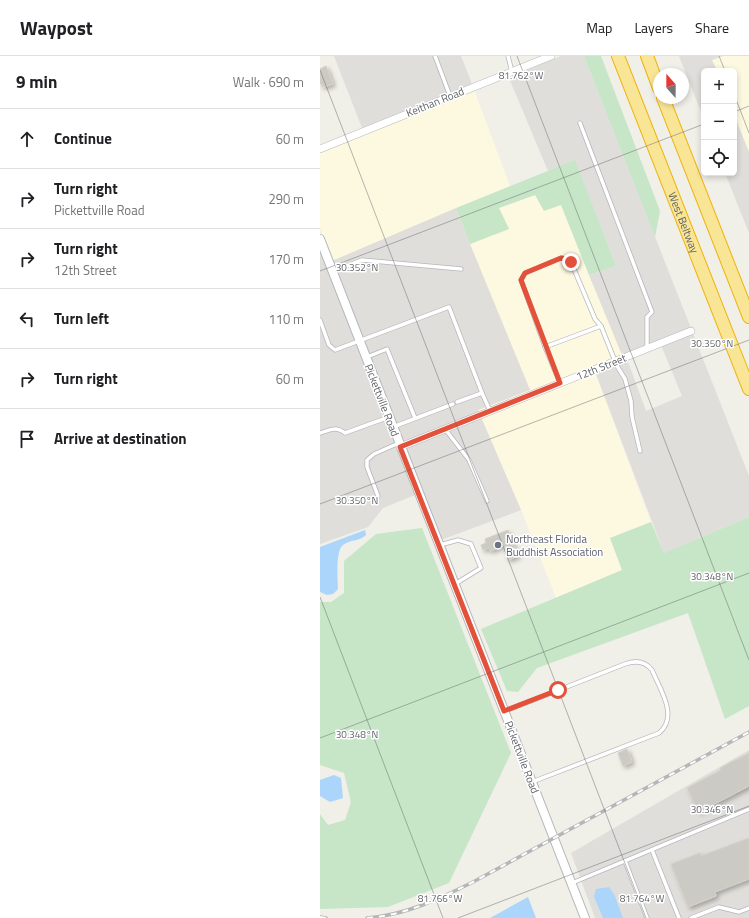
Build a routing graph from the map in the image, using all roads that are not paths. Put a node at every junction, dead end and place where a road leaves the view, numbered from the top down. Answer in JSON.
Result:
{"nodes":[{"id":1,"x":435,"y":56,"type":"edge"},
{"id":2,"x":508,"y":56,"type":"edge"},
{"id":3,"x":551,"y":56,"type":"edge"},
{"id":4,"x":618,"y":56,"type":"edge"},
{"id":5,"x":646,"y":56,"type":"edge"},
{"id":6,"x":512,"y":72,"type":"junction"},
{"id":7,"x":653,"y":73,"type":"edge"},
{"id":8,"x":450,"y":96,"type":"junction"},
{"id":9,"x":665,"y":104,"type":"edge"},
{"id":10,"x":580,"y":123,"type":"dead end"},
{"id":11,"x":320,"y":149,"type":"edge"},
{"id":12,"x":320,"y":239,"type":"edge"},
{"id":13,"x":461,"y":269,"type":"dead end"},
{"id":14,"x":332,"y":271,"type":"junction"},
{"id":15,"x":749,"y":317,"type":"edge"},
{"id":16,"x":320,"y":320,"type":"edge"},
{"id":17,"x":601,"y":326,"type":"junction"},
{"id":18,"x":691,"y":331,"type":"dead end"},
{"id":19,"x":360,"y":341,"type":"junction"},
{"id":20,"x":546,"y":347,"type":"junction"},
{"id":21,"x":647,"y":348,"type":"junction"},
{"id":22,"x":366,"y":357,"type":"junction"},
{"id":23,"x":615,"y":361,"type":"junction"},
{"id":24,"x":560,"y":383,"type":"junction"},
{"id":25,"x":749,"y":389,"type":"edge"},
{"id":26,"x":482,"y":393,"type":"junction"},
{"id":27,"x":490,"y":411,"type":"junction"},
{"id":28,"x":389,"y":417,"type":"junction"},
{"id":29,"x":415,"y":418,"type":"junction"},
{"id":30,"x":392,"y":427,"type":"junction"},
{"id":31,"x":446,"y":428,"type":"junction"},
{"id":32,"x":320,"y":433,"type":"edge"},
{"id":33,"x":400,"y":445,"type":"junction"},
{"id":34,"x":640,"y":450,"type":"dead end"},
{"id":35,"x":378,"y":496,"type":"dead end"},
{"id":36,"x":487,"y":501,"type":"dead end"},
{"id":37,"x":439,"y":546,"type":"junction"},
{"id":38,"x":454,"y":584,"type":"junction"},
{"id":39,"x":504,"y":711,"type":"junction"},
{"id":40,"x":532,"y":782,"type":"junction"},
{"id":41,"x":749,"y":809,"type":"edge"},
{"id":42,"x":652,"y":850,"type":"junction"},
{"id":43,"x":625,"y":861,"type":"junction"},
{"id":44,"x":572,"y":883,"type":"junction"},
{"id":45,"x":749,"y":908,"type":"edge"},
{"id":46,"x":585,"y":918,"type":"edge"},
{"id":47,"x":647,"y":918,"type":"edge"},
{"id":48,"x":679,"y":918,"type":"edge"},
{"id":49,"x":691,"y":918,"type":"edge"}],
"edges":[{"from":1,"to":8,"type":"lane"},
{"from":2,"to":6,"type":"lane"},
{"from":3,"to":6,"type":"street","name":"Keithan Road"},
{"from":4,"to":25,"type":"highway","name":"West Beltway"},
{"from":5,"to":7,"type":"highway"},
{"from":6,"to":8,"type":"street","name":"Keithan Road"},
{"from":8,"to":11,"type":"street","name":"Keithan Road"},
{"from":9,"to":15,"type":"highway"},
{"from":10,"to":21,"type":"lane"},
{"from":12,"to":14,"type":"street","name":"Pickettville Road"},
{"from":13,"to":14,"type":"lane"},
{"from":14,"to":19,"type":"street","name":"Pickettville Road"},
{"from":16,"to":19,"type":"lane"},
{"from":17,"to":20,"type":"lane"},
{"from":17,"to":20,"type":"lane"},
{"from":17,"to":23,"type":"lane"},
{"from":18,"to":21,"type":"street","name":"12th Street"},
{"from":19,"to":22,"type":"street","name":"Pickettville Road"},
{"from":19,"to":26,"type":"lane"},
{"from":20,"to":24,"type":"lane"},
{"from":21,"to":23,"type":"street","name":"12th Street"},
{"from":22,"to":28,"type":"street","name":"Pickettville Road"},
{"from":22,"to":29,"type":"lane"},
{"from":23,"to":24,"type":"street","name":"12th Street"},
{"from":23,"to":34,"type":"lane"},
{"from":24,"to":27,"type":"street","name":"12th Street"},
{"from":26,"to":27,"type":"lane"},
{"from":26,"to":29,"type":"lane"},
{"from":27,"to":31,"type":"street","name":"12th Street"},
{"from":28,"to":30,"type":"street","name":"Pickettville Road"},
{"from":28,"to":32,"type":"lane"},
{"from":29,"to":30,"type":"lane"},
{"from":30,"to":33,"type":"street","name":"Pickettville Road"},
{"from":31,"to":33,"type":"street","name":"12th Street"},
{"from":31,"to":36,"type":"lane"},
{"from":33,"to":35,"type":"lane"},
{"from":33,"to":37,"type":"street","name":"Pickettville Road"},
{"from":37,"to":38,"type":"street","name":"Pickettville Road"},
{"from":37,"to":38,"type":"lane"},
{"from":38,"to":39,"type":"street","name":"Pickettville Road"},
{"from":39,"to":40,"type":"street","name":"Pickettville Road"},
{"from":39,"to":40,"type":"lane"},
{"from":40,"to":44,"type":"street","name":"Pickettville Road"},
{"from":41,"to":42,"type":"lane"},
{"from":42,"to":43,"type":"lane"},
{"from":42,"to":48,"type":"lane"},
{"from":43,"to":44,"type":"lane"},
{"from":43,"to":47,"type":"lane"},
{"from":44,"to":46,"type":"street","name":"Pickettville Road"},
{"from":45,"to":49,"type":"lane"}]}
